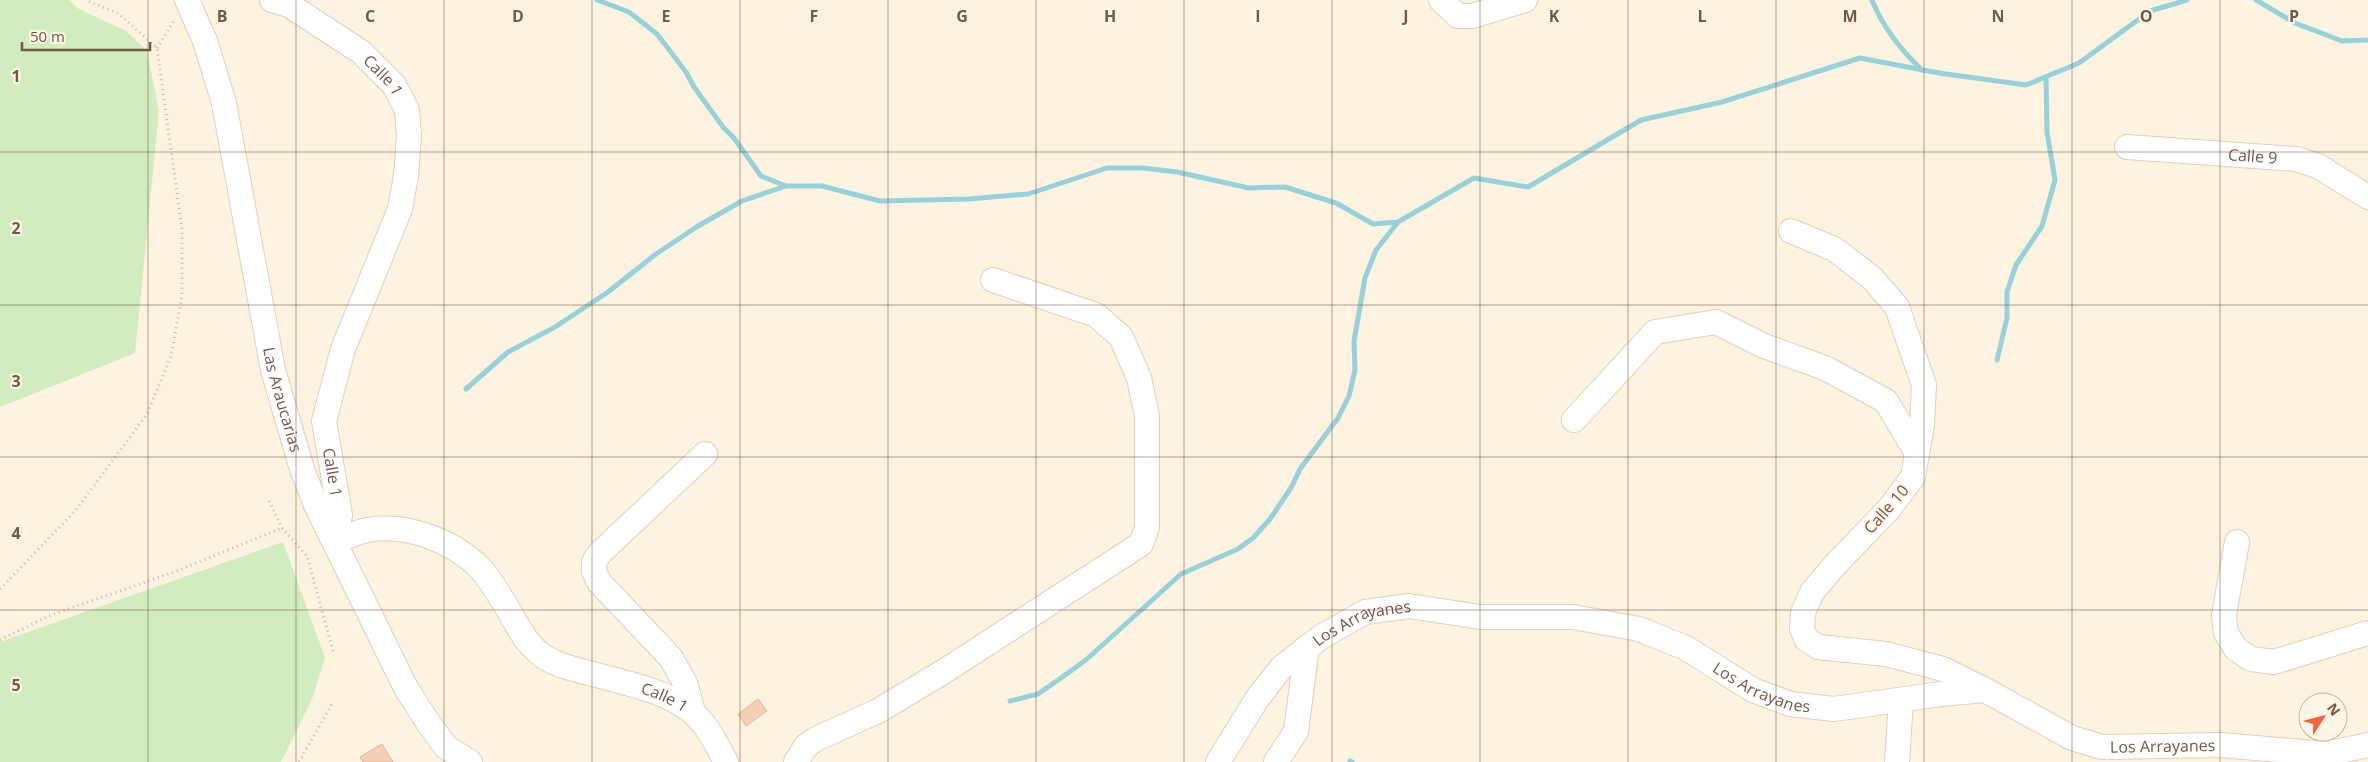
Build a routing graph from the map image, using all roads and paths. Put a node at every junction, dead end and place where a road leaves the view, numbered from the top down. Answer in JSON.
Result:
{"nodes":[{"id":1,"x":86,"y":0,"type":"edge"},
{"id":2,"x":272,"y":0,"type":"edge"},
{"id":3,"x":1441,"y":0,"type":"edge"},
{"id":4,"x":1525,"y":0,"type":"edge"},
{"id":5,"x":182,"y":8,"type":"edge"},
{"id":6,"x":157,"y":48,"type":"junction"},
{"id":7,"x":2127,"y":148,"type":"dead end"},
{"id":8,"x":2368,"y":198,"type":"edge"},
{"id":9,"x":1791,"y":231,"type":"dead end"},
{"id":10,"x":993,"y":280,"type":"dead end"},
{"id":11,"x":1574,"y":420,"type":"dead end"},
{"id":12,"x":1917,"y":453,"type":"junction"},
{"id":13,"x":705,"y":454,"type":"dead end"},
{"id":14,"x":269,"y":501,"type":"dead end"},
{"id":15,"x":282,"y":528,"type":"junction"},
{"id":16,"x":335,"y":542,"type":"junction"},
{"id":17,"x":2237,"y":542,"type":"dead end"},
{"id":18,"x":0,"y":589,"type":"edge"},
{"id":19,"x":2368,"y":633,"type":"edge"},
{"id":20,"x":0,"y":640,"type":"edge"},
{"id":21,"x":1307,"y":647,"type":"junction"},
{"id":22,"x":333,"y":651,"type":"dead end"},
{"id":23,"x":1985,"y":690,"type":"junction"},
{"id":24,"x":1901,"y":700,"type":"junction"},
{"id":25,"x":333,"y":702,"type":"dead end"},
{"id":26,"x":693,"y":712,"type":"junction"},
{"id":27,"x":2368,"y":745,"type":"edge"},
{"id":28,"x":299,"y":762,"type":"edge"},
{"id":29,"x":470,"y":762,"type":"edge"},
{"id":30,"x":726,"y":762,"type":"edge"},
{"id":31,"x":796,"y":762,"type":"edge"},
{"id":32,"x":1218,"y":762,"type":"edge"},
{"id":33,"x":1276,"y":762,"type":"edge"},
{"id":34,"x":1897,"y":762,"type":"edge"}],
"edges":[{"from":1,"to":6,"type":"path"},
{"from":2,"to":16,"type":"street","name":"Calle 1"},
{"from":3,"to":4,"type":"street"},
{"from":5,"to":6,"type":"path"},
{"from":5,"to":16,"type":"street","name":"Las Araucarias"},
{"from":6,"to":18,"type":"path"},
{"from":7,"to":8,"type":"street","name":"Calle 9"},
{"from":9,"to":12,"type":"street","name":"Calle 10"},
{"from":10,"to":31,"type":"street"},
{"from":11,"to":12,"type":"street"},
{"from":12,"to":23,"type":"street","name":"Calle 10"},
{"from":13,"to":26,"type":"street"},
{"from":14,"to":15,"type":"path"},
{"from":15,"to":20,"type":"path"},
{"from":15,"to":22,"type":"path"},
{"from":16,"to":26,"type":"street","name":"Calle 1"},
{"from":16,"to":29,"type":"street","name":"Las Araucarias"},
{"from":17,"to":19,"type":"street"},
{"from":21,"to":24,"type":"street","name":"Los Arrayanes"},
{"from":21,"to":32,"type":"street","name":"Los Arrayanes"},
{"from":21,"to":33,"type":"street"},
{"from":23,"to":24,"type":"street","name":"Los Arrayanes"},
{"from":23,"to":27,"type":"street","name":"Los Arrayanes"},
{"from":24,"to":34,"type":"street"},
{"from":25,"to":28,"type":"path"},
{"from":26,"to":30,"type":"street","name":"Calle 1"}]}
